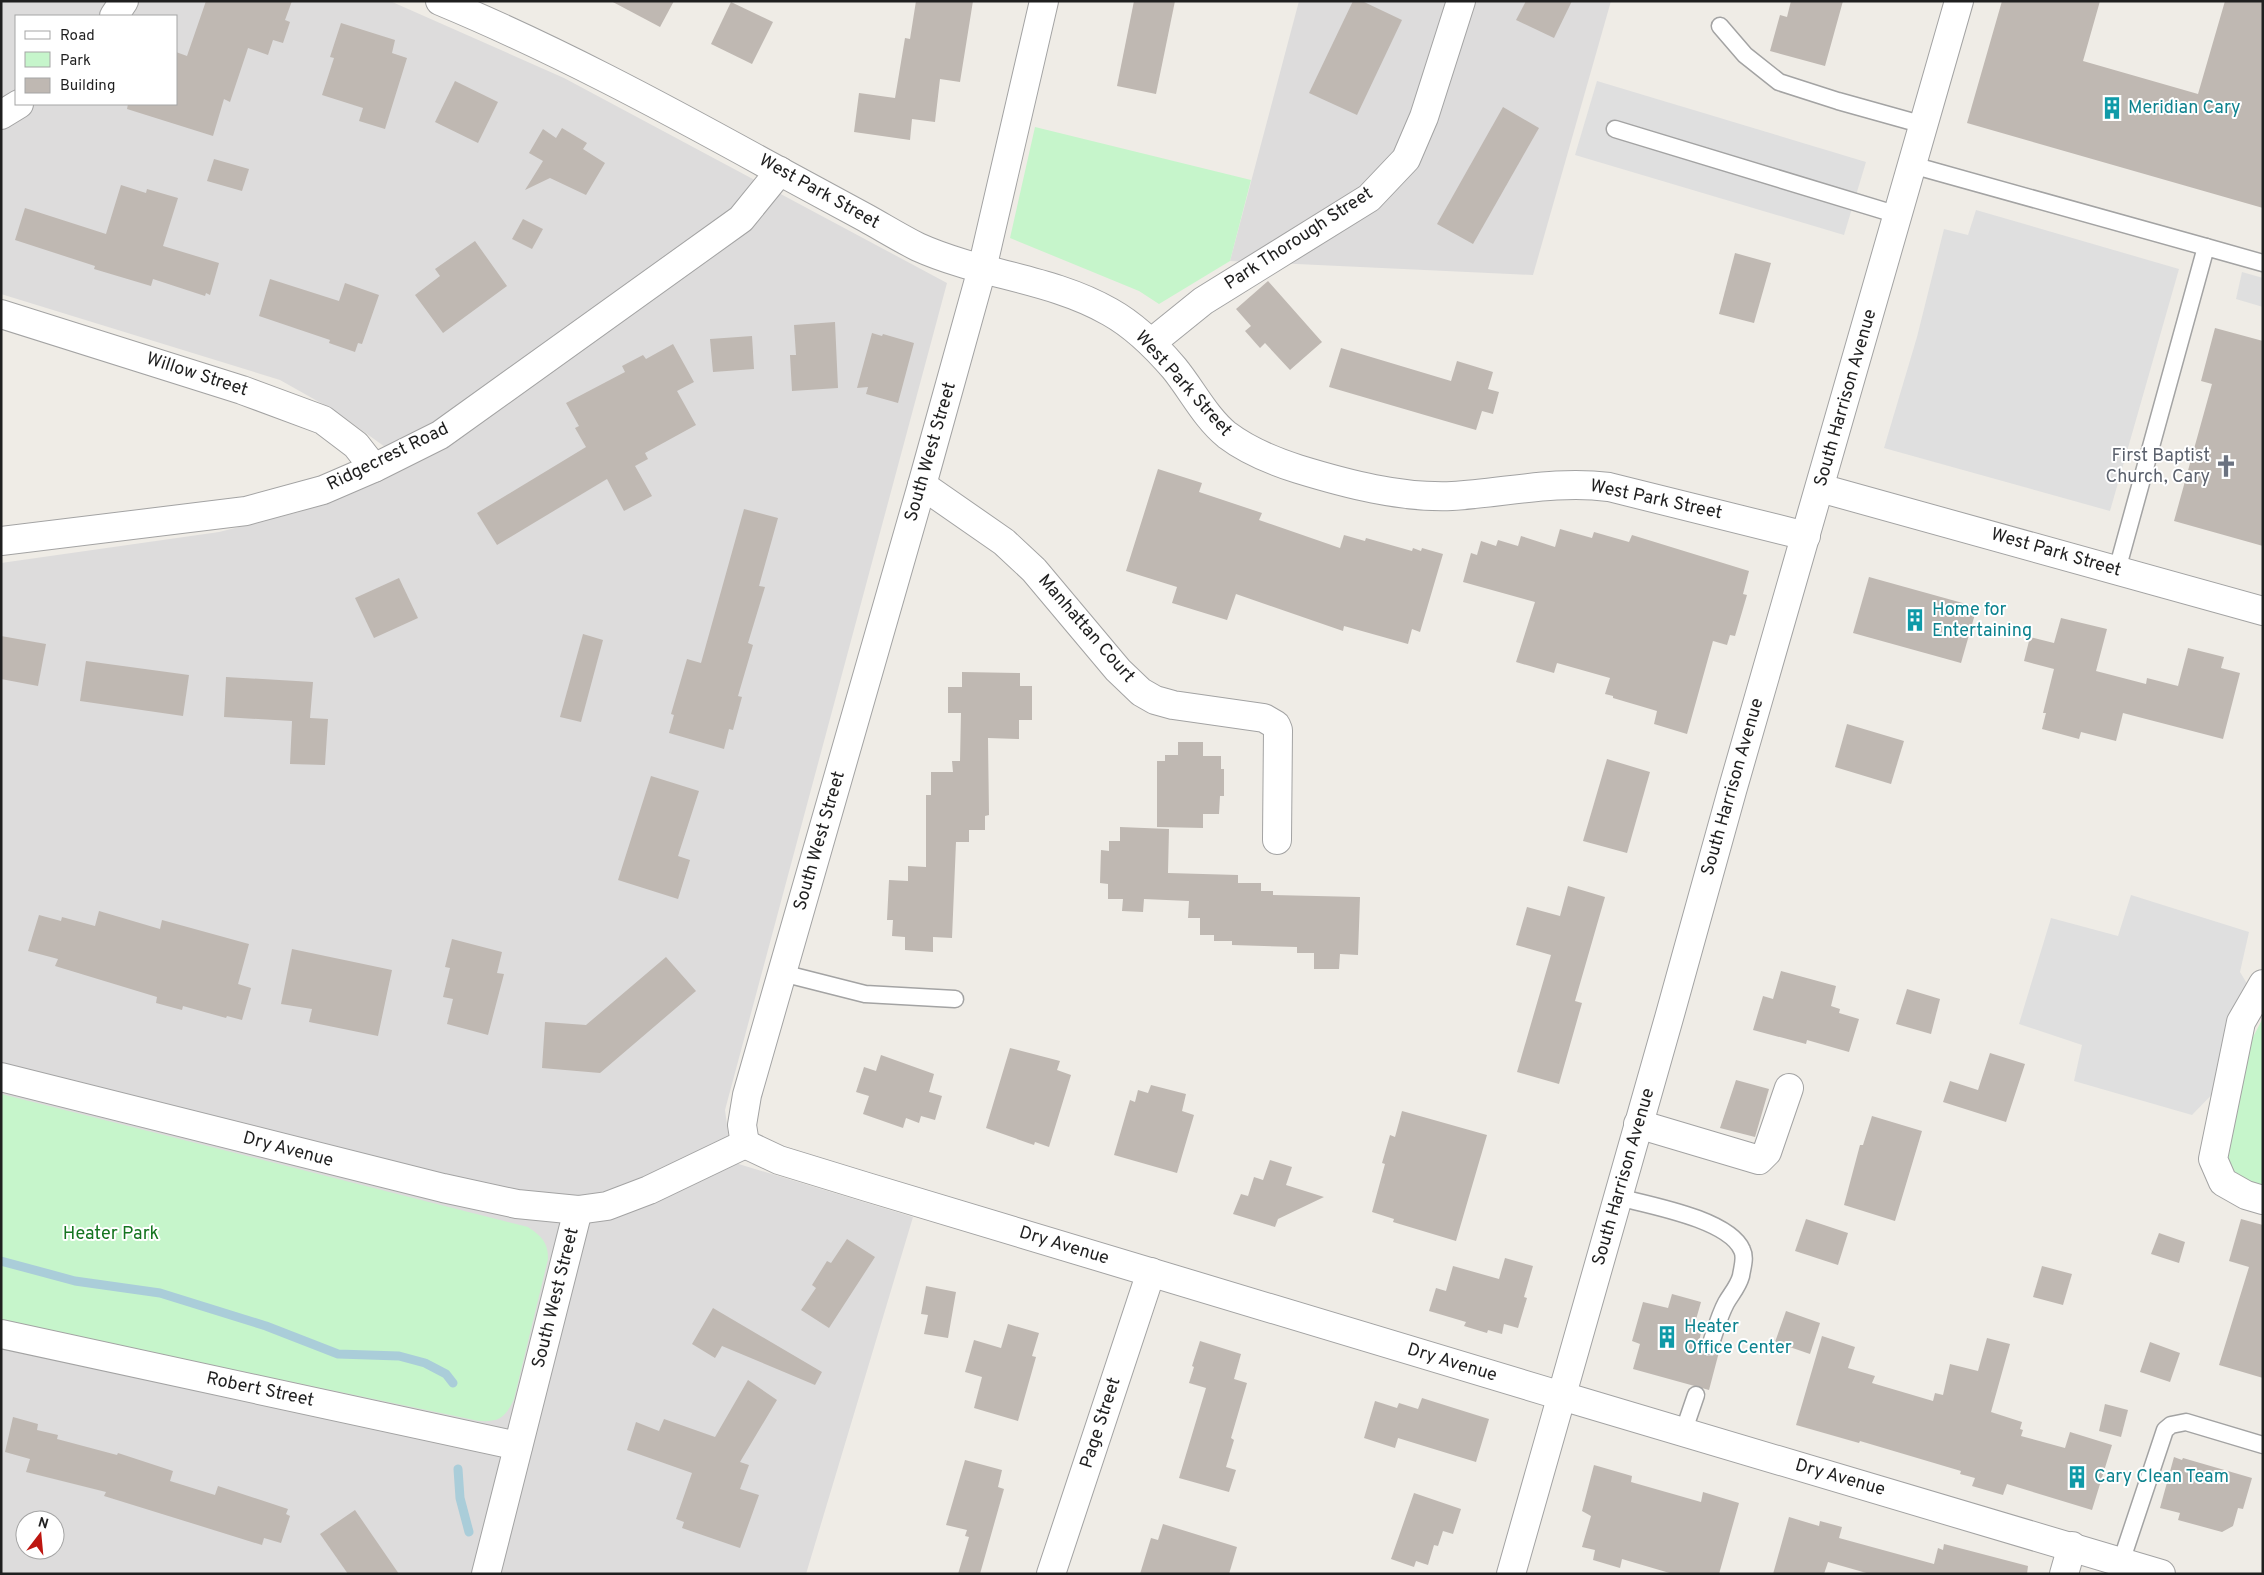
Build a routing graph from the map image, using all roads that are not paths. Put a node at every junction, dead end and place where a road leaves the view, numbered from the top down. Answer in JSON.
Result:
{"nodes":[{"id":1,"x":124,"y":1,"type":"edge"},
{"id":2,"x":440,"y":1,"type":"edge"},
{"id":3,"x":1044,"y":1,"type":"edge"},
{"id":4,"x":1461,"y":1,"type":"edge"},
{"id":5,"x":1959,"y":1,"type":"edge"},
{"id":6,"x":115,"y":15,"type":"edge"},
{"id":7,"x":1720,"y":26,"type":"dead end"},
{"id":8,"x":17,"y":105,"type":"edge"},
{"id":9,"x":1,"y":115,"type":"edge"},
{"id":10,"x":1924,"y":125,"type":"junction"},
{"id":11,"x":1615,"y":129,"type":"dead end"},
{"id":12,"x":1912,"y":165,"type":"junction"},
{"id":13,"x":780,"y":171,"type":"junction"},
{"id":14,"x":1898,"y":215,"type":"junction"},
{"id":15,"x":2206,"y":247,"type":"junction"},
{"id":16,"x":2263,"y":263,"type":"edge"},
{"id":17,"x":982,"y":269,"type":"junction"},
{"id":18,"x":1,"y":314,"type":"edge"},
{"id":19,"x":1151,"y":343,"type":"junction"},
{"id":20,"x":374,"y":468,"type":"junction"},
{"id":21,"x":922,"y":485,"type":"junction"},
{"id":22,"x":1820,"y":488,"type":"junction"},
{"id":23,"x":1806,"y":536,"type":"junction"},
{"id":24,"x":1,"y":541,"type":"edge"},
{"id":25,"x":2117,"y":570,"type":"junction"},
{"id":26,"x":2263,"y":611,"type":"edge"},
{"id":27,"x":1277,"y":840,"type":"dead end"},
{"id":28,"x":782,"y":973,"type":"junction"},
{"id":29,"x":2263,"y":984,"type":"edge"},
{"id":30,"x":955,"y":999,"type":"dead end"},
{"id":31,"x":1,"y":1077,"type":"edge"},
{"id":32,"x":1789,"y":1088,"type":"dead end"},
{"id":33,"x":1638,"y":1124,"type":"junction"},
{"id":34,"x":745,"y":1144,"type":"junction"},
{"id":35,"x":1618,"y":1198,"type":"junction"},
{"id":36,"x":2263,"y":1200,"type":"edge"},
{"id":37,"x":578,"y":1210,"type":"junction"},
{"id":38,"x":1151,"y":1272,"type":"junction"},
{"id":39,"x":1,"y":1334,"type":"edge"},
{"id":40,"x":1710,"y":1346,"type":"dead end"},
{"id":41,"x":1696,"y":1395,"type":"dead end"},
{"id":42,"x":1562,"y":1396,"type":"junction"},
{"id":43,"x":1683,"y":1433,"type":"junction"},
{"id":44,"x":2263,"y":1445,"type":"edge"},
{"id":45,"x":518,"y":1446,"type":"junction"},
{"id":46,"x":2072,"y":1546,"type":"junction"},
{"id":47,"x":2122,"y":1562,"type":"junction"},
{"id":48,"x":486,"y":1574,"type":"edge"},
{"id":49,"x":1051,"y":1574,"type":"edge"},
{"id":50,"x":1511,"y":1574,"type":"edge"},
{"id":51,"x":2064,"y":1574,"type":"edge"},
{"id":52,"x":2161,"y":1574,"type":"edge"}],
"edges":[{"from":1,"to":6,"type":"street"},
{"from":2,"to":13,"type":"street","name":"West Park Street"},
{"from":3,"to":17,"type":"street","name":"South West Street"},
{"from":4,"to":19,"type":"street","name":"Park Thorough Street"},
{"from":5,"to":10,"type":"street","name":"South Harrison Avenue"},
{"from":7,"to":10,"type":"lane"},
{"from":8,"to":9,"type":"street"},
{"from":10,"to":12,"type":"street","name":"South Harrison Avenue"},
{"from":11,"to":14,"type":"lane"},
{"from":12,"to":14,"type":"street","name":"South Harrison Avenue"},
{"from":12,"to":15,"type":"lane"},
{"from":13,"to":17,"type":"street","name":"West Park Street"},
{"from":13,"to":20,"type":"street","name":"Ridgecrest Road"},
{"from":14,"to":22,"type":"street","name":"South Harrison Avenue"},
{"from":15,"to":16,"type":"lane"},
{"from":15,"to":25,"type":"lane"},
{"from":17,"to":19,"type":"street","name":"West Park Street"},
{"from":17,"to":21,"type":"street","name":"South West Street"},
{"from":18,"to":20,"type":"street","name":"Willow Street"},
{"from":19,"to":23,"type":"street","name":"West Park Street"},
{"from":20,"to":24,"type":"street","name":"Ridgecrest Road"},
{"from":21,"to":27,"type":"street","name":"Manhattan Court"},
{"from":21,"to":28,"type":"street","name":"South West Street"},
{"from":22,"to":23,"type":"street","name":"South Harrison Avenue"},
{"from":22,"to":25,"type":"street","name":"West Park Street"},
{"from":23,"to":33,"type":"street","name":"South Harrison Avenue"},
{"from":25,"to":26,"type":"street","name":"West Park Street"},
{"from":28,"to":30,"type":"lane"},
{"from":28,"to":34,"type":"street","name":"South West Street"},
{"from":29,"to":36,"type":"street"},
{"from":31,"to":37,"type":"street","name":"Dry Avenue"},
{"from":32,"to":33,"type":"street"},
{"from":33,"to":35,"type":"street","name":"South Harrison Avenue"},
{"from":34,"to":37,"type":"street","name":"South West Street"},
{"from":34,"to":38,"type":"street","name":"Dry Avenue"},
{"from":35,"to":40,"type":"lane"},
{"from":35,"to":42,"type":"street","name":"South Harrison Avenue"},
{"from":37,"to":45,"type":"street","name":"South West Street"},
{"from":38,"to":42,"type":"street","name":"Dry Avenue"},
{"from":38,"to":49,"type":"street","name":"Page Street"},
{"from":39,"to":45,"type":"street","name":"Robert Street"},
{"from":41,"to":43,"type":"lane"},
{"from":42,"to":43,"type":"street","name":"Dry Avenue"},
{"from":42,"to":50,"type":"street","name":"South Harrison Avenue"},
{"from":43,"to":46,"type":"street","name":"Dry Avenue"},
{"from":44,"to":47,"type":"lane"},
{"from":45,"to":48,"type":"street","name":"South West Street"},
{"from":46,"to":47,"type":"street","name":"Dry Avenue"},
{"from":46,"to":51,"type":"street"},
{"from":47,"to":52,"type":"street","name":"Dry Avenue"}]}
